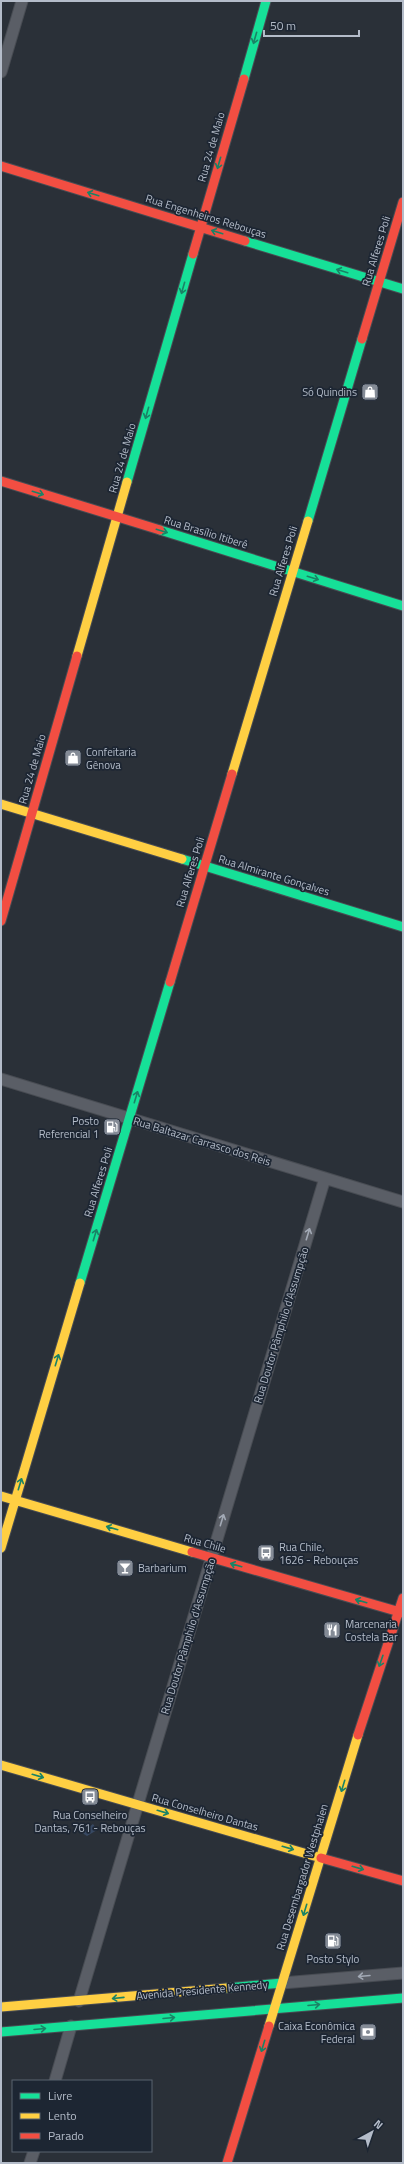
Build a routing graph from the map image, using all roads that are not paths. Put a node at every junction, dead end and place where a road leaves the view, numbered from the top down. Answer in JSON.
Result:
{"nodes":[{"id":1,"x":22,"y":1,"type":"edge"},
{"id":2,"x":266,"y":1,"type":"edge"},
{"id":3,"x":1,"y":72,"type":"edge"},
{"id":4,"x":1,"y":166,"type":"edge"},
{"id":5,"x":403,"y":202,"type":"edge"},
{"id":6,"x":201,"y":227,"type":"junction"},
{"id":7,"x":379,"y":282,"type":"junction"},
{"id":8,"x":403,"y":290,"type":"edge"},
{"id":9,"x":1,"y":481,"type":"edge"},
{"id":10,"x":117,"y":517,"type":"junction"},
{"id":11,"x":293,"y":571,"type":"junction"},
{"id":12,"x":403,"y":606,"type":"edge"},
{"id":13,"x":1,"y":804,"type":"edge"},
{"id":14,"x":32,"y":814,"type":"junction"},
{"id":15,"x":205,"y":866,"type":"junction"},
{"id":16,"x":1,"y":922,"type":"edge"},
{"id":17,"x":403,"y":927,"type":"edge"},
{"id":18,"x":1,"y":1079,"type":"edge"},
{"id":19,"x":129,"y":1118,"type":"junction"},
{"id":20,"x":324,"y":1178,"type":"junction"},
{"id":21,"x":403,"y":1202,"type":"edge"},
{"id":22,"x":1,"y":1496,"type":"edge"},
{"id":23,"x":15,"y":1500,"type":"junction"},
{"id":24,"x":1,"y":1548,"type":"edge"},
{"id":25,"x":211,"y":1557,"type":"junction"},
{"id":26,"x":403,"y":1598,"type":"edge"},
{"id":27,"x":401,"y":1612,"type":"edge"},
{"id":28,"x":1,"y":1765,"type":"edge"},
{"id":29,"x":137,"y":1805,"type":"junction"},
{"id":30,"x":321,"y":1858,"type":"junction"},
{"id":31,"x":403,"y":1881,"type":"edge"},
{"id":32,"x":403,"y":1973,"type":"edge"},
{"id":33,"x":282,"y":1983,"type":"junction"},
{"id":34,"x":142,"y":1995,"type":"junction"},
{"id":35,"x":403,"y":1998,"type":"edge"},
{"id":36,"x":79,"y":2001,"type":"junction"},
{"id":37,"x":1,"y":2007,"type":"edge"},
{"id":38,"x":275,"y":2009,"type":"junction"},
{"id":39,"x":145,"y":2020,"type":"junction"},
{"id":40,"x":71,"y":2026,"type":"junction"},
{"id":41,"x":1,"y":2032,"type":"edge"},
{"id":42,"x":55,"y":2080,"type":"edge"},
{"id":43,"x":34,"y":2152,"type":"edge"},
{"id":44,"x":30,"y":2163,"type":"edge"},
{"id":45,"x":227,"y":2163,"type":"edge"}],
"edges":[{"from":1,"to":3,"type":"street"},
{"from":2,"to":6,"type":"main road","name":"Rua 24 de Maio","one_way":true},
{"from":6,"to":4,"type":"main road","name":"Rua Engenheiros Rebouças","one_way":true},
{"from":5,"to":7,"type":"main road","name":"Rua Alferes Poli"},
{"from":7,"to":6,"type":"main road","name":"Rua Engenheiros Rebouças","one_way":true},
{"from":6,"to":10,"type":"main road","name":"Rua 24 de Maio","one_way":true},
{"from":7,"to":8,"type":"main road","name":"Rua Engenheiros Rebouças"},
{"from":7,"to":11,"type":"main road","name":"Rua Alferes Poli"},
{"from":9,"to":10,"type":"main road","name":"Rua Brasílio Itiberê","one_way":true},
{"from":10,"to":11,"type":"main road","name":"Rua Brasílio Itiberê","one_way":true},
{"from":10,"to":14,"type":"main road","name":"Rua 24 de Maio"},
{"from":11,"to":12,"type":"main road","name":"Rua Brasílio Itiberê","one_way":true},
{"from":11,"to":15,"type":"main road","name":"Rua Alferes Poli"},
{"from":13,"to":14,"type":"main road","name":"Rua Almirante Gonçalves"},
{"from":14,"to":15,"type":"main road","name":"Rua Almirante Gonçalves"},
{"from":14,"to":16,"type":"main road","name":"Rua 24 de Maio"},
{"from":15,"to":17,"type":"main road","name":"Rua Almirante Gonçalves"},
{"from":19,"to":15,"type":"main road","name":"Rua Alferes Poli","one_way":true},
{"from":18,"to":19,"type":"street","name":"Rua Baltazar Carrasco dos Reis"},
{"from":19,"to":20,"type":"street","name":"Rua Baltazar Carrasco dos Reis"},
{"from":23,"to":19,"type":"main road","name":"Rua Alferes Poli","one_way":true},
{"from":20,"to":21,"type":"street","name":"Rua Baltazar Carrasco dos Reis"},
{"from":25,"to":20,"type":"street","name":"Rua Doutor Pâmphilo d'Assumpção","one_way":true},
{"from":22,"to":23,"type":"main road","name":"Rua Chile"},
{"from":23,"to":24,"type":"main road","name":"Rua Alferes Poli"},
{"from":25,"to":23,"type":"main road","name":"Rua Chile","one_way":true},
{"from":27,"to":25,"type":"main road","name":"Rua Chile","one_way":true},
{"from":25,"to":29,"type":"street","name":"Rua Doutor Pâmphilo d'Assumpção"},
{"from":26,"to":27,"type":"main road","name":"Rua Desembargador Westphalen"},
{"from":27,"to":30,"type":"main road","name":"Rua Desembargador Westphalen","one_way":true},
{"from":28,"to":29,"type":"main road","name":"Rua Conselheiro Dantas","one_way":true},
{"from":29,"to":30,"type":"main road","name":"Rua Conselheiro Dantas","one_way":true},
{"from":29,"to":36,"type":"street","name":"Rua Doutor Pâmphilo d'Assumpção"},
{"from":30,"to":31,"type":"main road","name":"Rua Conselheiro Dantas","one_way":true},
{"from":30,"to":33,"type":"main road","name":"Rua Desembargador Westphalen","one_way":true},
{"from":32,"to":33,"type":"street","name":"Avenida Presidente Kennedy","one_way":true},
{"from":33,"to":34,"type":"main road","name":"Avenida Presidente Kennedy"},
{"from":33,"to":38,"type":"main road","name":"Rua Desembargador Westphalen"},
{"from":34,"to":36,"type":"main road","name":"Avenida Presidente Kennedy","one_way":true},
{"from":34,"to":39,"type":"main road"},
{"from":38,"to":35,"type":"main road","one_way":true},
{"from":36,"to":37,"type":"main road","name":"Avenida Presidente Kennedy"},
{"from":39,"to":38,"type":"main road","one_way":true},
{"from":38,"to":45,"type":"main road","name":"Rua Desembargador Westphalen","one_way":true},
{"from":39,"to":40,"type":"main road"},
{"from":41,"to":40,"type":"main road","one_way":true},
{"from":40,"to":42,"type":"street"},
{"from":43,"to":44,"type":"street"}]}
